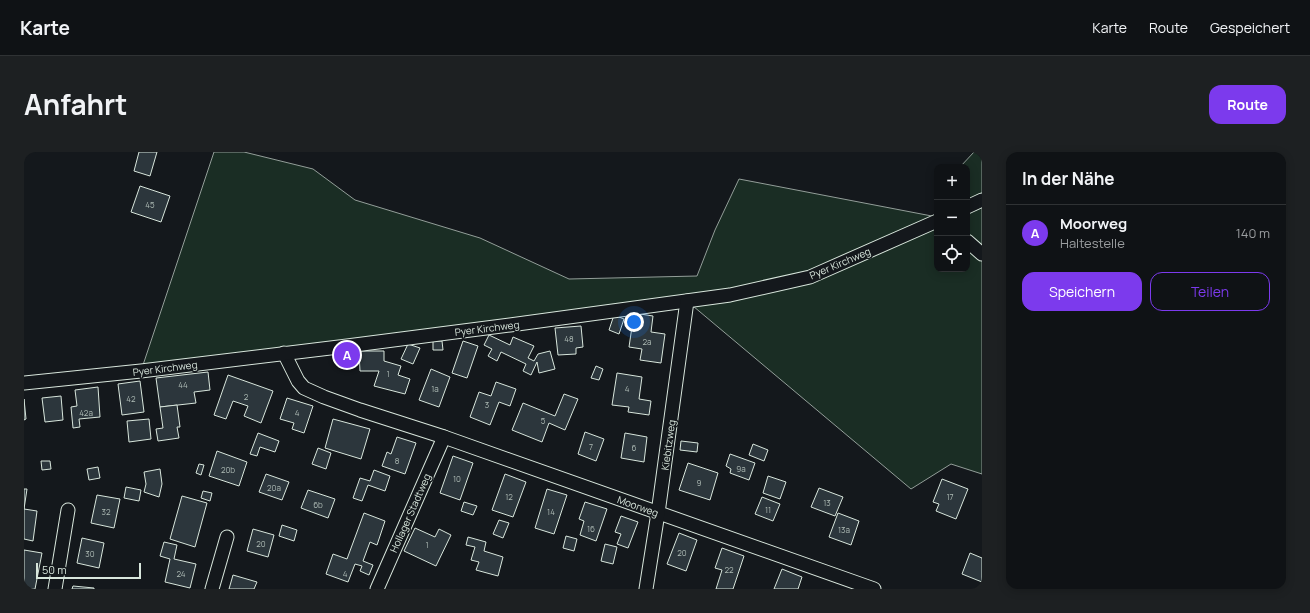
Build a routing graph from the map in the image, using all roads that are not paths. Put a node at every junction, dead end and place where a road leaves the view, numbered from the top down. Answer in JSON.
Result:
{"nodes":[{"id":1,"x":982,"y":200,"type":"edge"},
{"id":2,"x":970,"y":206,"type":"edge"},
{"id":3,"x":934,"y":221,"type":"edge"},
{"id":4,"x":970,"y":244,"type":"edge"},
{"id":5,"x":982,"y":254,"type":"edge"},
{"id":6,"x":687,"y":301,"type":"junction"},
{"id":7,"x":284,"y":353,"type":"junction"},
{"id":8,"x":24,"y":383,"type":"edge"},
{"id":9,"x":444,"y":437,"type":"junction"},
{"id":10,"x":68,"y":510,"type":"dead end"},
{"id":11,"x":658,"y":513,"type":"junction"},
{"id":12,"x":227,"y":537,"type":"dead end"},
{"id":13,"x":55,"y":589,"type":"edge"},
{"id":14,"x":212,"y":589,"type":"edge"},
{"id":15,"x":377,"y":589,"type":"edge"},
{"id":16,"x":646,"y":589,"type":"edge"},
{"id":17,"x":874,"y":589,"type":"edge"}],
"edges":[{"from":1,"to":2,"type":"street"},
{"from":3,"to":6,"type":"street","name":"Pyer Kirchweg"},
{"from":4,"to":5,"type":"street"},
{"from":6,"to":7,"type":"street","name":"Pyer Kirchweg"},
{"from":6,"to":11,"type":"street","name":"Kiebitzweg"},
{"from":7,"to":8,"type":"street","name":"Pyer Kirchweg"},
{"from":7,"to":9,"type":"street","name":"Moorweg"},
{"from":9,"to":11,"type":"street","name":"Moorweg"},
{"from":9,"to":15,"type":"street","name":"Hollager Stadtweg"},
{"from":10,"to":13,"type":"street"},
{"from":11,"to":16,"type":"street","name":"Kiebitzweg"},
{"from":11,"to":17,"type":"street","name":"Moorweg"},
{"from":12,"to":14,"type":"street"}]}
